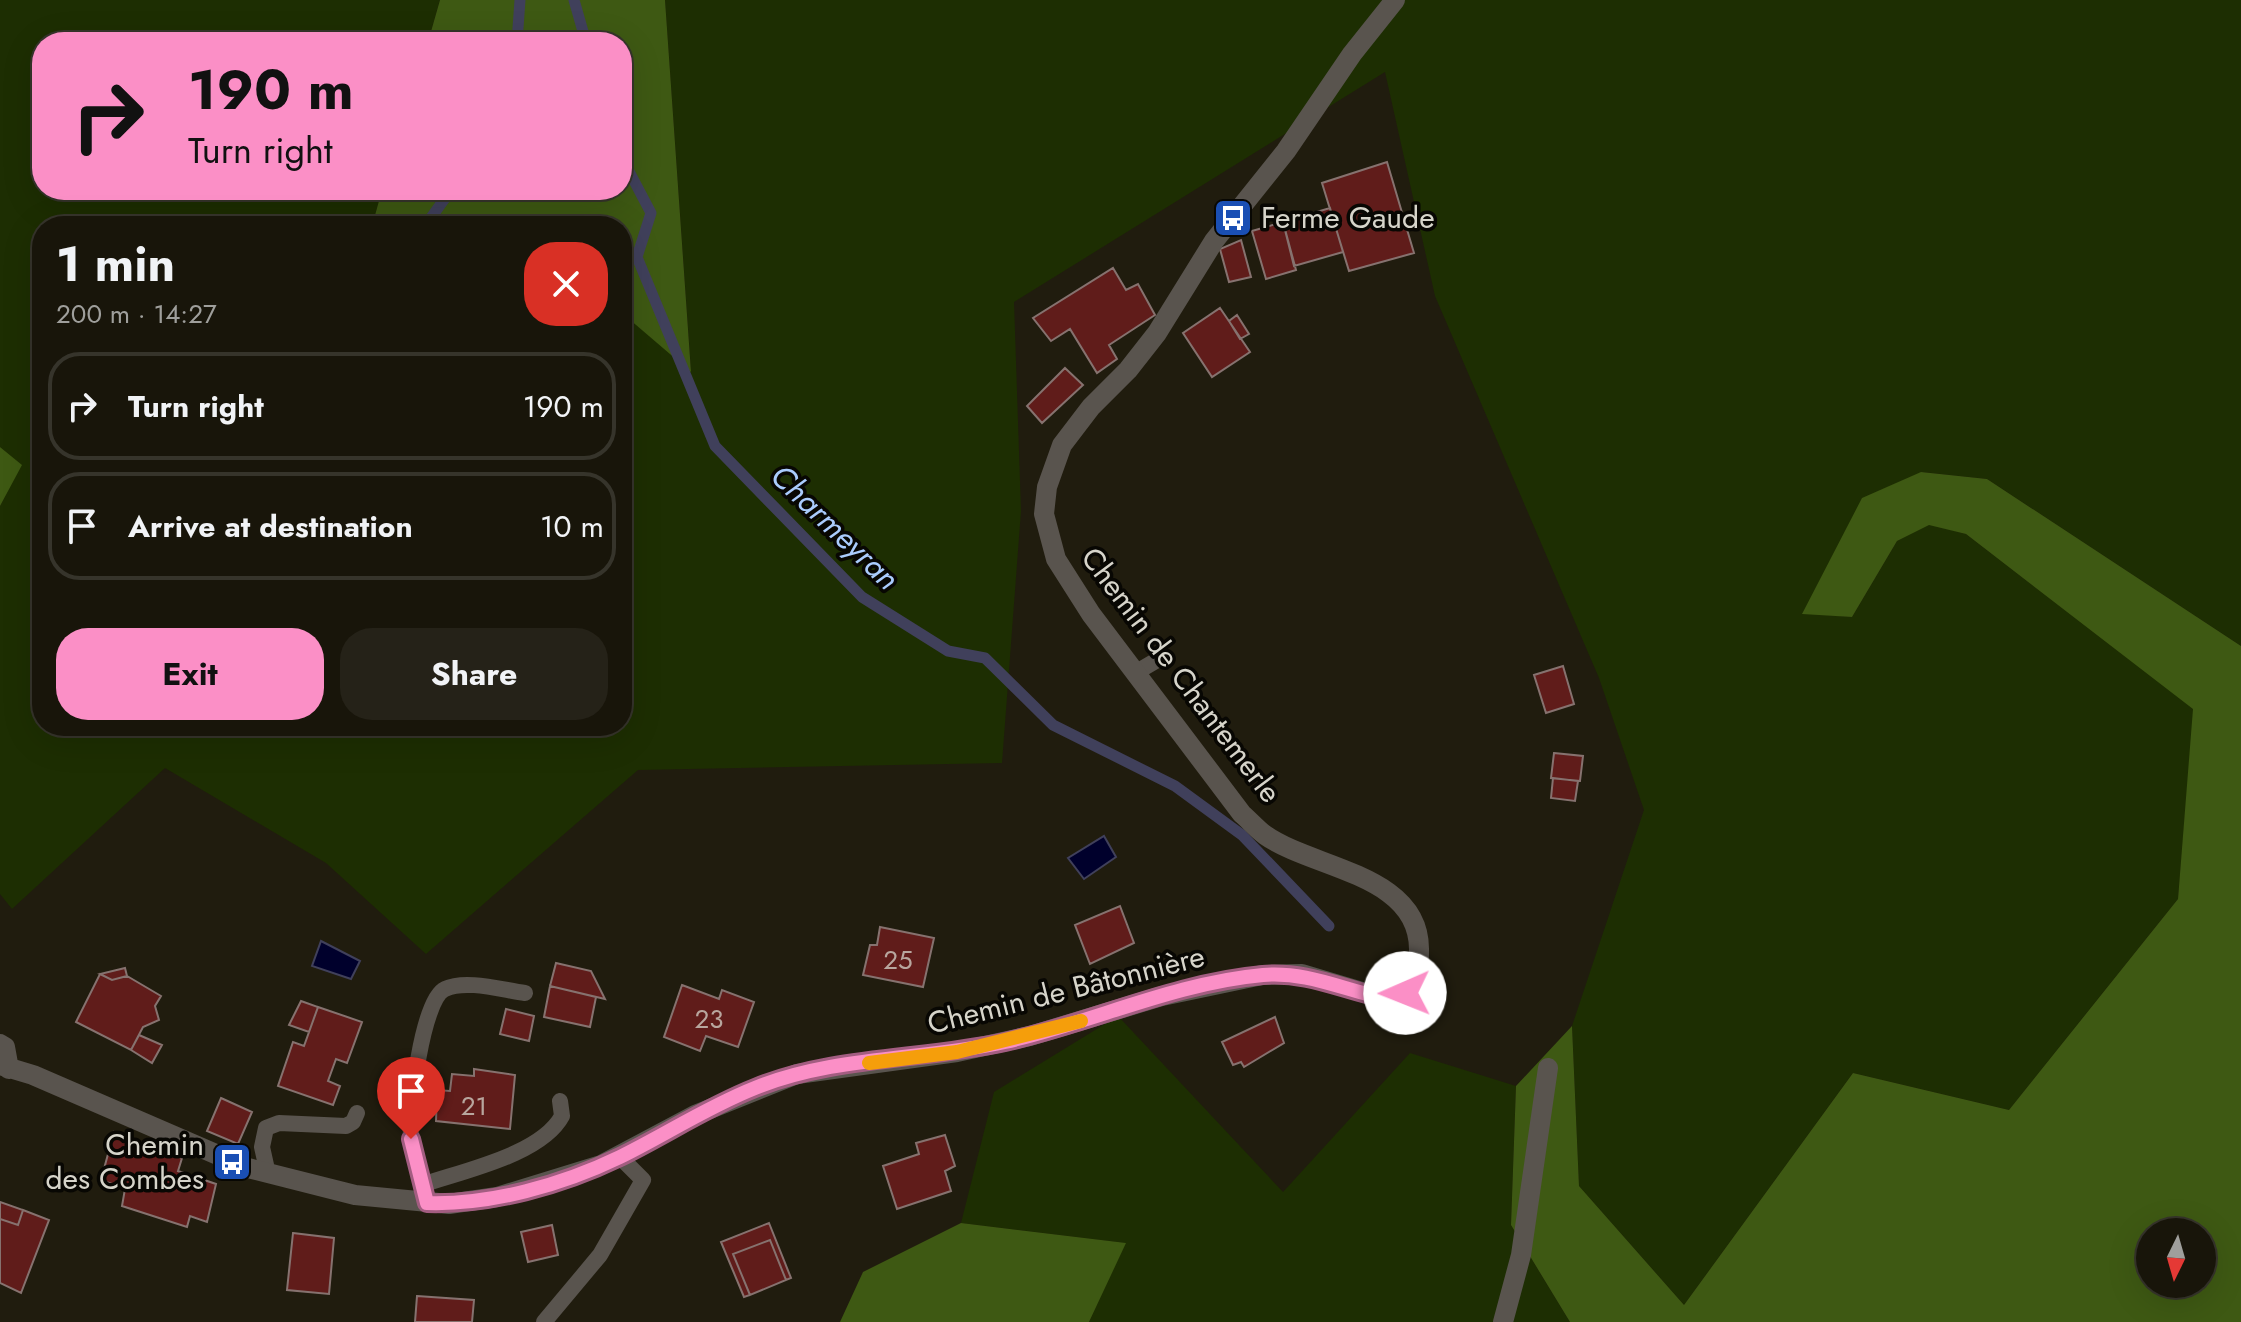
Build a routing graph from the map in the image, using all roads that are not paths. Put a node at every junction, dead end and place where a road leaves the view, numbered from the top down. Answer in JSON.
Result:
{"nodes":[{"id":1,"x":1395,"y":0,"type":"edge"},
{"id":2,"x":1164,"y":656,"type":"dead end"},
{"id":3,"x":1135,"y":673,"type":"junction"},
{"id":4,"x":525,"y":993,"type":"dead end"},
{"id":5,"x":1379,"y":997,"type":"joint"},
{"id":6,"x":0,"y":1044,"type":"edge"},
{"id":7,"x":4,"y":1067,"type":"edge"},
{"id":8,"x":1548,"y":1068,"type":"dead end"},
{"id":9,"x":560,"y":1101,"type":"dead end"},
{"id":10,"x":357,"y":1113,"type":"dead end"},
{"id":11,"x":620,"y":1157,"type":"junction"},
{"id":12,"x":268,"y":1174,"type":"junction"},
{"id":13,"x":424,"y":1194,"type":"junction"},
{"id":14,"x":544,"y":1322,"type":"edge"},
{"id":15,"x":1503,"y":1322,"type":"edge"}],
"edges":[{"from":1,"to":3,"type":"street","name":"Chemin de Chantemerle"},
{"from":2,"to":3,"type":"lane"},
{"from":3,"to":5,"type":"street","name":"Chemin de Chantemerle"},
{"from":4,"to":13,"type":"lane"},
{"from":5,"to":11,"type":"street","name":"Chemin de Bâtonnière"},
{"from":6,"to":7,"type":"street"},
{"from":7,"to":12,"type":"street","name":"Chemin de Bâtonnière"},
{"from":8,"to":15,"type":"street"},
{"from":9,"to":13,"type":"lane"},
{"from":10,"to":12,"type":"lane"},
{"from":11,"to":13,"type":"street","name":"Chemin de Bâtonnière"},
{"from":11,"to":14,"type":"lane"},
{"from":12,"to":13,"type":"street","name":"Chemin de Bâtonnière"}]}
